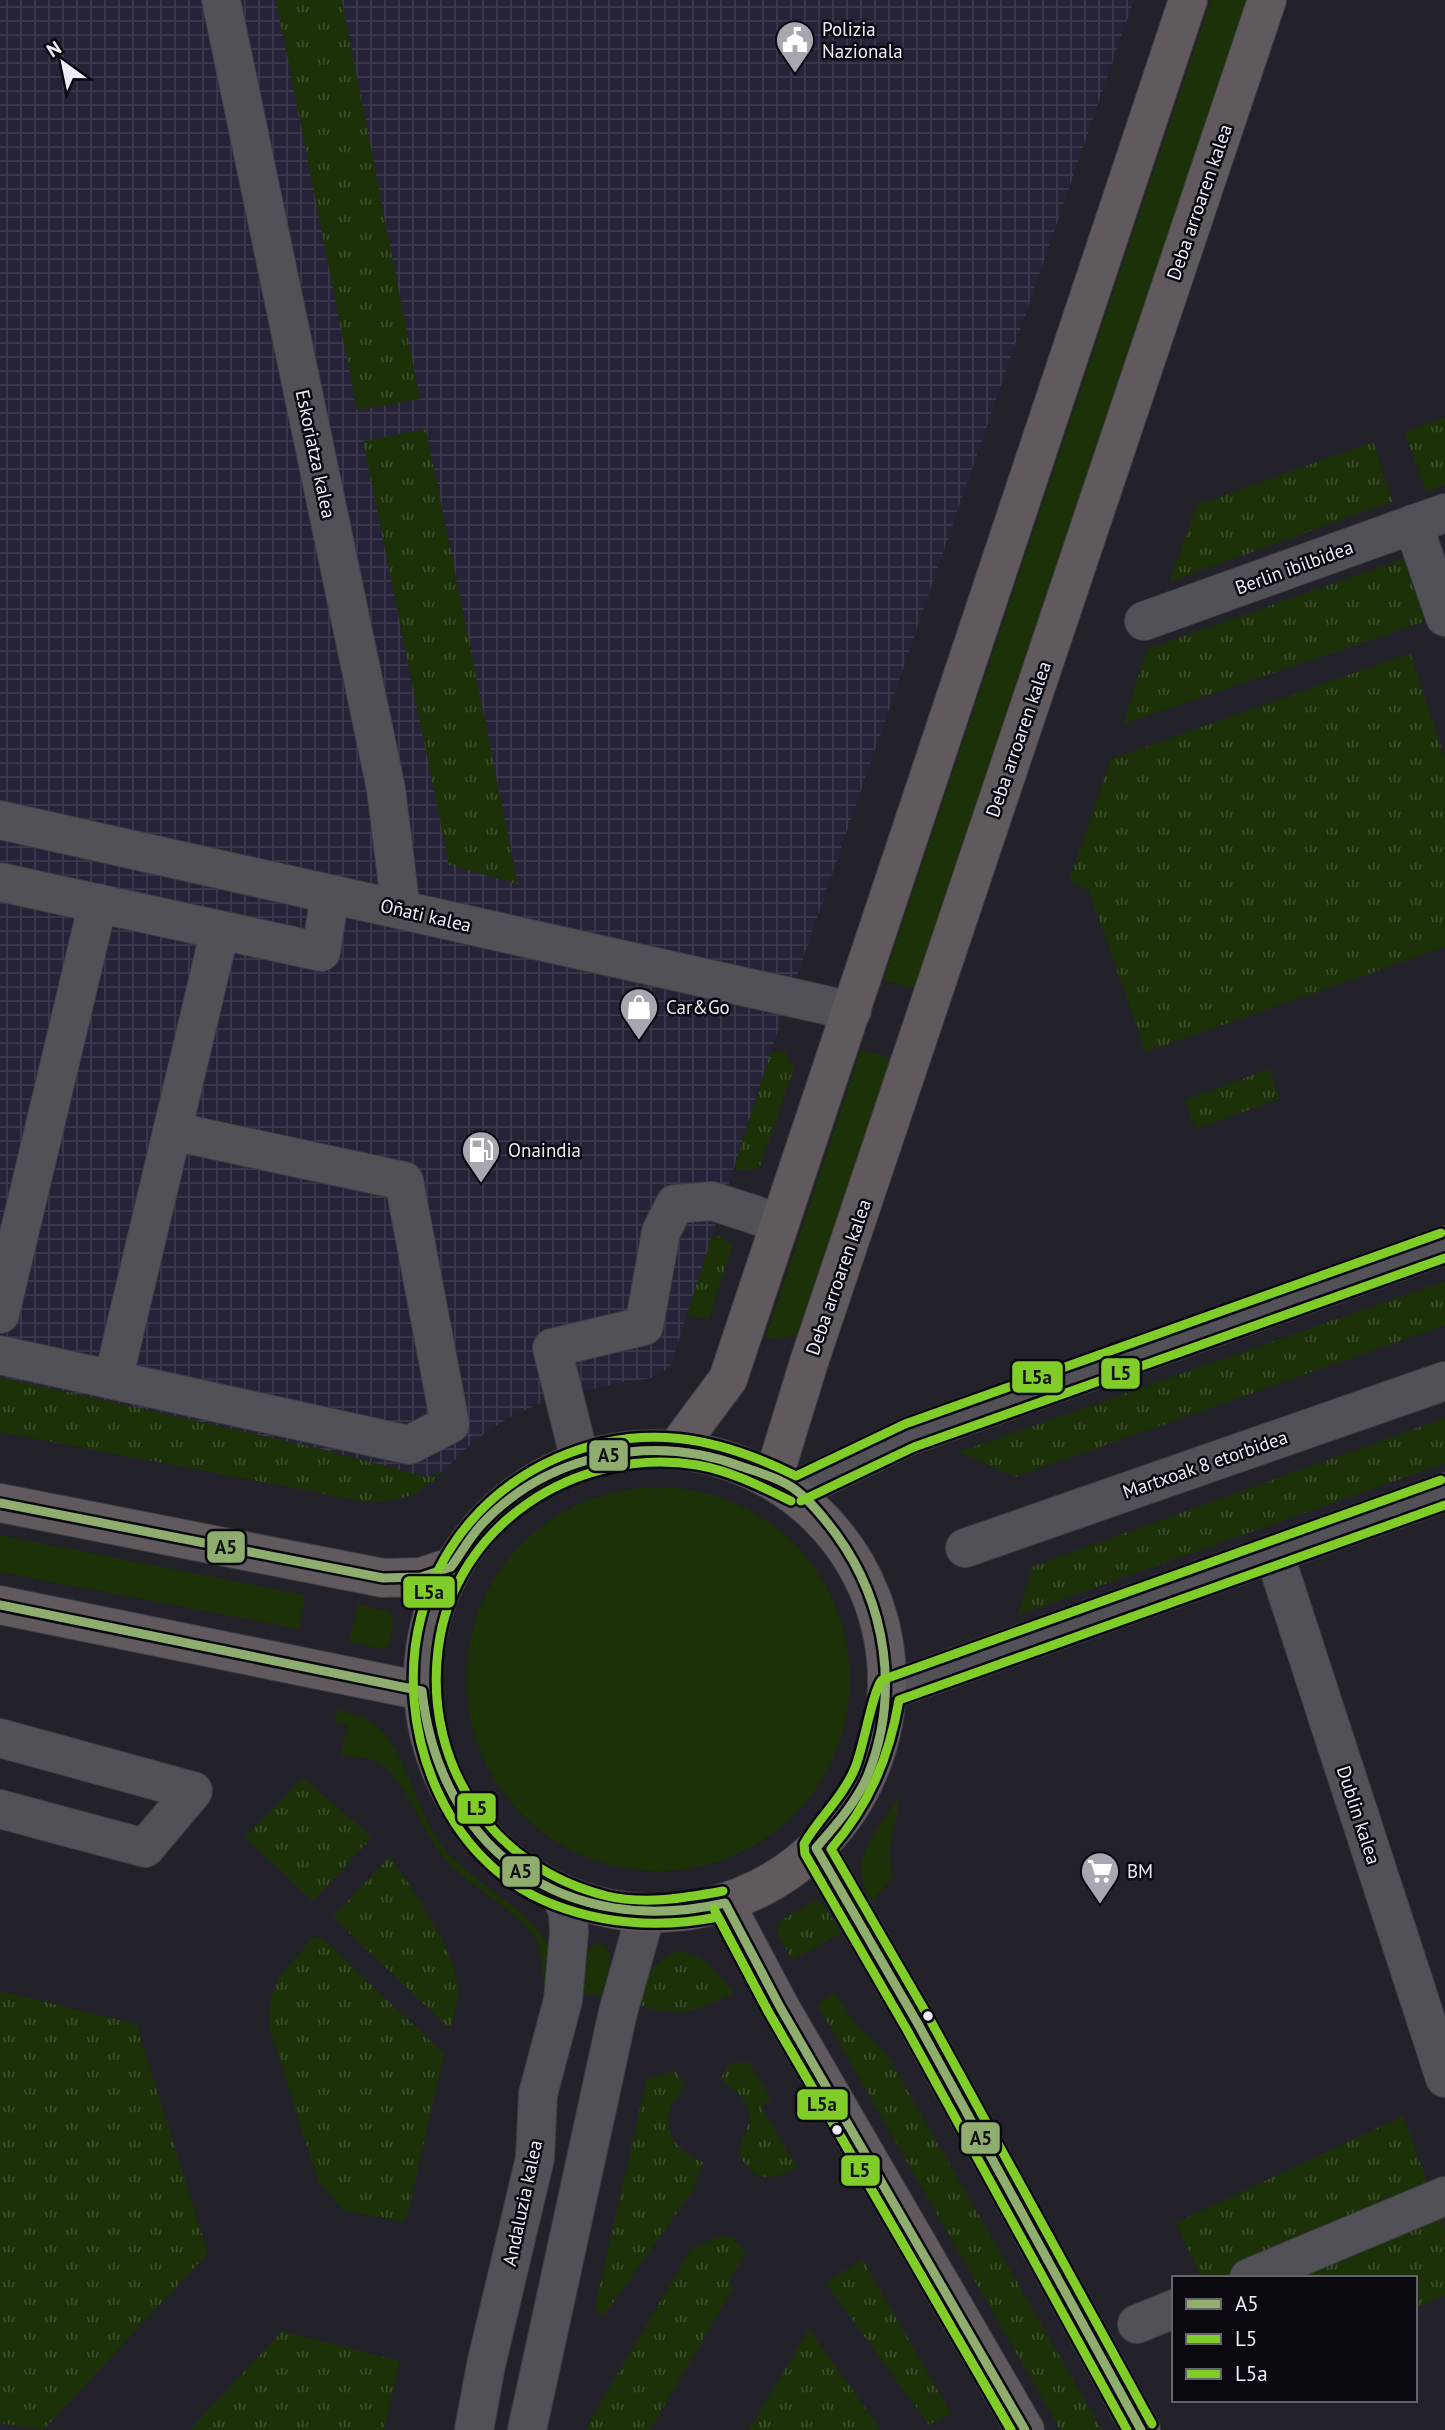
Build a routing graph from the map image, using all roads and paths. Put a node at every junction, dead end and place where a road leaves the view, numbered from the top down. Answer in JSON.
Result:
{"nodes":[{"id":1,"x":221,"y":0,"type":"edge"},
{"id":2,"x":1188,"y":0,"type":"edge"},
{"id":3,"x":1267,"y":0,"type":"edge"},
{"id":4,"x":1429,"y":519,"type":"edge"},
{"id":5,"x":1445,"y":617,"type":"edge"},
{"id":6,"x":1143,"y":621,"type":"dead end"},
{"id":7,"x":0,"y":820,"type":"edge"},
{"id":8,"x":0,"y":882,"type":"edge"},
{"id":9,"x":330,"y":894,"type":"junction"},
{"id":10,"x":98,"y":903,"type":"junction"},
{"id":11,"x":401,"y":909,"type":"junction"},
{"id":12,"x":220,"y":930,"type":"junction"},
{"id":13,"x":852,"y":1011,"type":"junction"},
{"id":14,"x":172,"y":1131,"type":"junction"},
{"id":15,"x":780,"y":1223,"type":"junction"},
{"id":16,"x":1445,"y":1245,"type":"edge"},
{"id":17,"x":0,"y":1314,"type":"edge"},
{"id":18,"x":0,"y":1355,"type":"edge"},
{"id":19,"x":113,"y":1380,"type":"junction"},
{"id":20,"x":1445,"y":1381,"type":"edge"},
{"id":21,"x":676,"y":1448,"type":"junction"},
{"id":22,"x":580,"y":1460,"type":"junction"},
{"id":23,"x":785,"y":1485,"type":"junction"},
{"id":24,"x":1445,"y":1492,"type":"edge"},
{"id":25,"x":0,"y":1503,"type":"edge"},
{"id":26,"x":965,"y":1548,"type":"dead end"},
{"id":27,"x":1274,"y":1553,"type":"junction"},
{"id":28,"x":451,"y":1567,"type":"junction"},
{"id":29,"x":0,"y":1605,"type":"edge"},
{"id":30,"x":422,"y":1691,"type":"junction"},
{"id":31,"x":887,"y":1691,"type":"junction"},
{"id":32,"x":0,"y":1738,"type":"edge"},
{"id":33,"x":0,"y":1809,"type":"edge"},
{"id":34,"x":816,"y":1848,"type":"junction"},
{"id":35,"x":560,"y":1894,"type":"junction"},
{"id":36,"x":725,"y":1903,"type":"junction"},
{"id":37,"x":646,"y":1913,"type":"junction"},
{"id":38,"x":1445,"y":2078,"type":"edge"},
{"id":39,"x":1445,"y":2196,"type":"edge"},
{"id":40,"x":1254,"y":2276,"type":"edge"},
{"id":41,"x":1172,"y":2310,"type":"edge"},
{"id":42,"x":1137,"y":2324,"type":"dead end"},
{"id":43,"x":474,"y":2430,"type":"edge"},
{"id":44,"x":527,"y":2430,"type":"edge"},
{"id":45,"x":1025,"y":2430,"type":"edge"},
{"id":46,"x":1141,"y":2430,"type":"edge"}],
"edges":[{"from":1,"to":11,"type":"street","name":"Eskoriatza kalea"},
{"from":2,"to":13,"type":"main road"},
{"from":3,"to":23,"type":"main road","name":"Deba arroaren kalea"},
{"from":4,"to":5,"type":"street"},
{"from":4,"to":6,"type":"street","name":"Berlin ibilbidea"},
{"from":7,"to":9,"type":"street","name":"Oñati kalea"},
{"from":8,"to":10,"type":"street"},
{"from":9,"to":11,"type":"street","name":"Oñati kalea"},
{"from":9,"to":12,"type":"street"},
{"from":10,"to":12,"type":"street"},
{"from":10,"to":17,"type":"street"},
{"from":11,"to":13,"type":"street","name":"Oñati kalea"},
{"from":12,"to":14,"type":"street"},
{"from":13,"to":15,"type":"main road"},
{"from":14,"to":19,"type":"street"},
{"from":14,"to":19,"type":"street"},
{"from":15,"to":21,"type":"main road"},
{"from":15,"to":22,"type":"street"},
{"from":16,"to":23,"type":"street"},
{"from":18,"to":19,"type":"street"},
{"from":20,"to":26,"type":"street","name":"Martxoak 8 etorbidea"},
{"from":21,"to":22,"type":"main road"},
{"from":21,"to":23,"type":"main road"},
{"from":22,"to":28,"type":"main road"},
{"from":23,"to":31,"type":"main road"},
{"from":24,"to":27,"type":"street"},
{"from":25,"to":28,"type":"main road"},
{"from":27,"to":31,"type":"street"},
{"from":27,"to":38,"type":"street","name":"Dublin kalea"},
{"from":28,"to":30,"type":"main road"},
{"from":29,"to":30,"type":"main road"},
{"from":30,"to":35,"type":"main road"},
{"from":31,"to":34,"type":"main road"},
{"from":32,"to":33,"type":"street"},
{"from":34,"to":36,"type":"main road"},
{"from":34,"to":46,"type":"main road"},
{"from":35,"to":37,"type":"main road"},
{"from":35,"to":43,"type":"street","name":"Andaluzia kalea"},
{"from":36,"to":37,"type":"main road"},
{"from":36,"to":45,"type":"main road"},
{"from":37,"to":44,"type":"street"},
{"from":39,"to":40,"type":"street"},
{"from":41,"to":42,"type":"street"}]}
